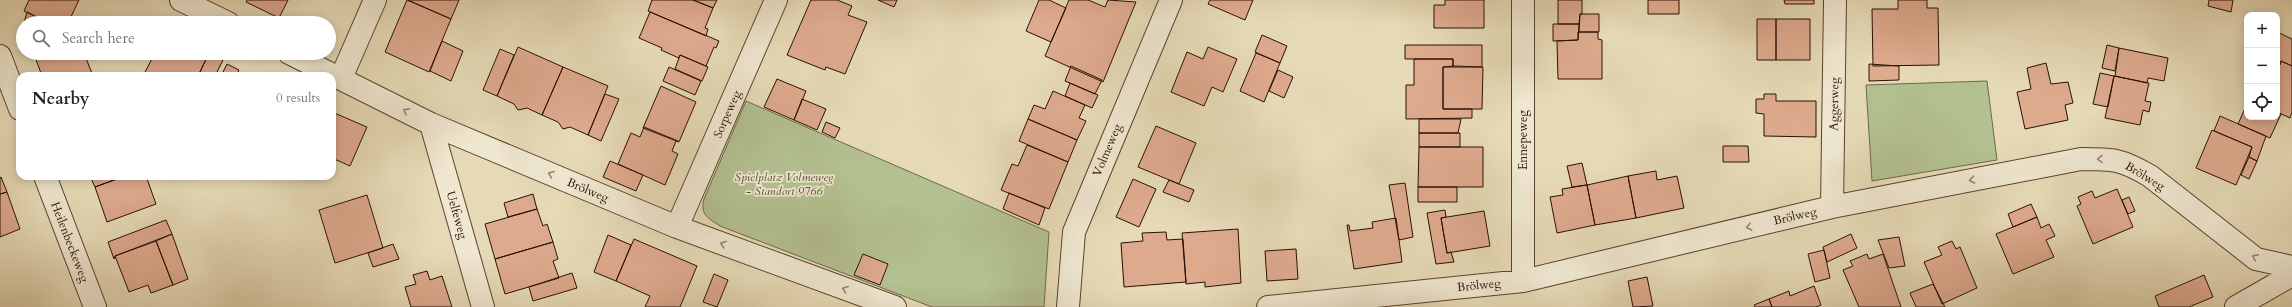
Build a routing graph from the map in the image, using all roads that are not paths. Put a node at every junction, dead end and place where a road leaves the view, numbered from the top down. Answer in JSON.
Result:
{"nodes":[{"id":1,"x":181,"y":0,"type":"edge"},
{"id":2,"x":375,"y":0,"type":"edge"},
{"id":3,"x":776,"y":0,"type":"edge"},
{"id":4,"x":1171,"y":0,"type":"edge"},
{"id":5,"x":1523,"y":0,"type":"edge"},
{"id":6,"x":1835,"y":0,"type":"edge"},
{"id":7,"x":214,"y":16,"type":"edge"},
{"id":8,"x":0,"y":56,"type":"edge"},
{"id":9,"x":303,"y":60,"type":"edge"},
{"id":10,"x":328,"y":72,"type":"edge"},
{"id":11,"x":336,"y":76,"type":"edge"},
{"id":12,"x":340,"y":78,"type":"junction"},
{"id":13,"x":16,"y":98,"type":"edge"},
{"id":14,"x":431,"y":124,"type":"junction"},
{"id":15,"x":47,"y":180,"type":"edge"},
{"id":16,"x":1832,"y":207,"type":"junction"},
{"id":17,"x":677,"y":227,"type":"junction"},
{"id":18,"x":2292,"y":267,"type":"edge"},
{"id":19,"x":2292,"y":275,"type":"edge"},
{"id":20,"x":1523,"y":281,"type":"junction"},
{"id":21,"x":95,"y":307,"type":"edge"},
{"id":22,"x":483,"y":307,"type":"edge"},
{"id":23,"x":895,"y":307,"type":"edge"},
{"id":24,"x":1068,"y":307,"type":"edge"},
{"id":25,"x":1268,"y":307,"type":"edge"},
{"id":26,"x":2236,"y":307,"type":"edge"}],
"edges":[{"from":1,"to":7,"type":"street"},
{"from":2,"to":12,"type":"street"},
{"from":3,"to":17,"type":"street","name":"Sorpeweg"},
{"from":4,"to":24,"type":"street","name":"Volmeweg"},
{"from":5,"to":20,"type":"street","name":"Ennepeweg"},
{"from":6,"to":16,"type":"street","name":"Aggerweg"},
{"from":8,"to":13,"type":"street"},
{"from":9,"to":10,"type":"street","name":"Brölweg"},
{"from":11,"to":12,"type":"street","name":"Brölweg"},
{"from":14,"to":12,"type":"street","name":"Brölweg","one_way":true},
{"from":17,"to":14,"type":"street","name":"Brölweg","one_way":true},
{"from":14,"to":22,"type":"street","name":"Uelfeweg"},
{"from":15,"to":21,"type":"street","name":"Heilenbeckeweg"},
{"from":18,"to":16,"type":"street","name":"Brölweg","one_way":true},
{"from":16,"to":20,"type":"street","name":"Brölweg","one_way":true},
{"from":23,"to":17,"type":"street","name":"Brölweg","one_way":true},
{"from":19,"to":26,"type":"street"},
{"from":20,"to":25,"type":"street","name":"Brölweg"}]}
